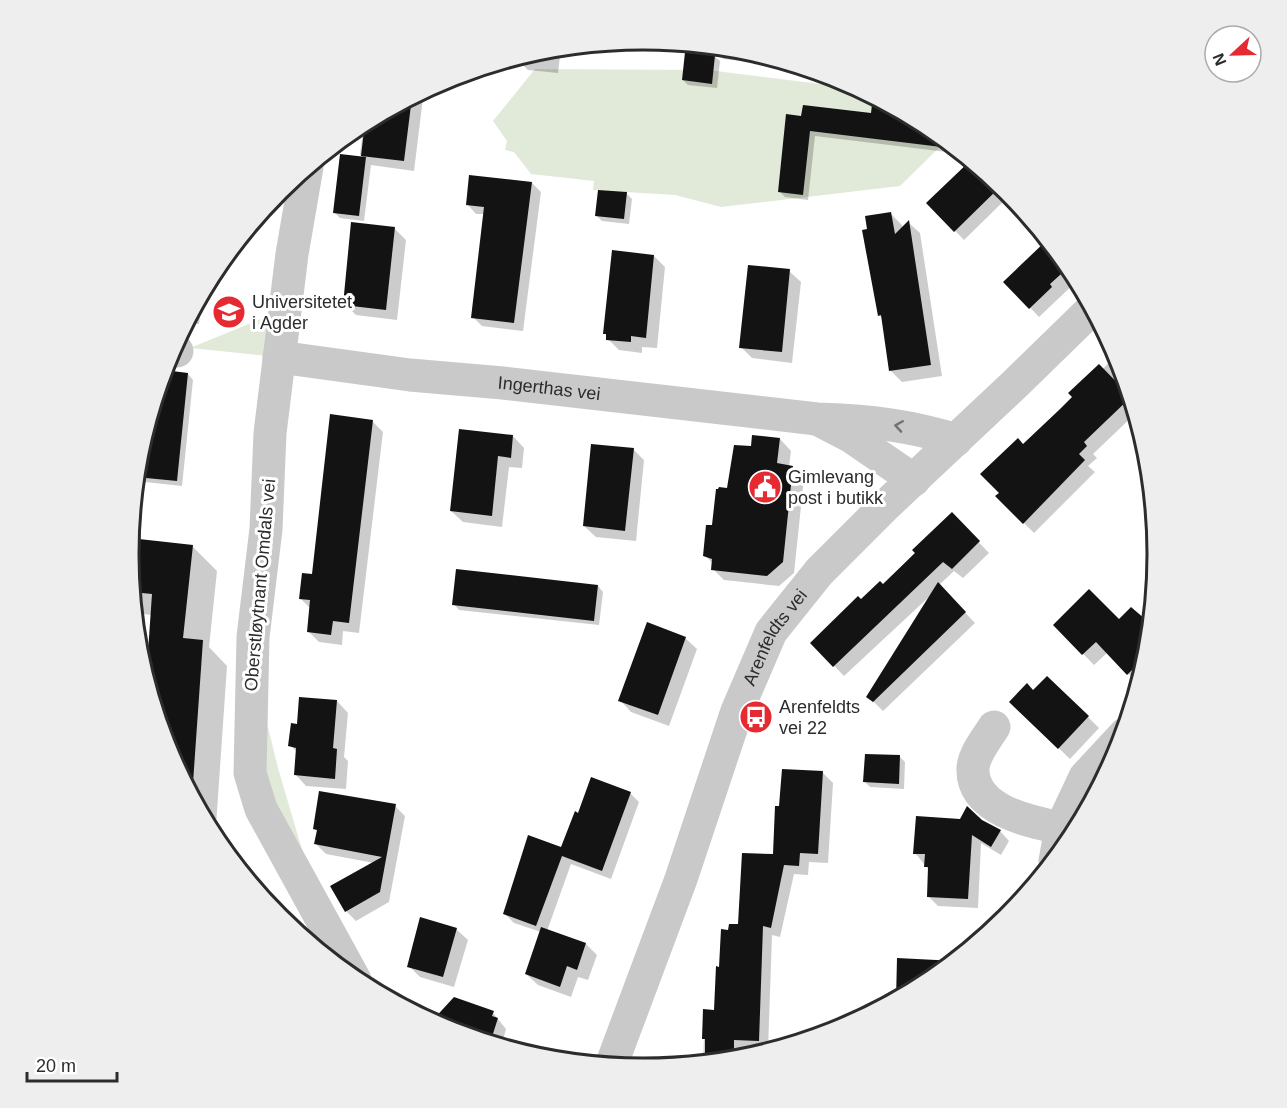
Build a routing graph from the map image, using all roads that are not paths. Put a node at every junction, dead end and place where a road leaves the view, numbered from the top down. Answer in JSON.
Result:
{"nodes":[{"id":1,"x":305,"y":181,"type":"edge"},
{"id":2,"x":1087,"y":314,"type":"edge"},
{"id":3,"x":279,"y":357,"type":"junction"},
{"id":4,"x":817,"y":419,"type":"junction"},
{"id":5,"x":956,"y":440,"type":"junction"},
{"id":6,"x":914,"y":480,"type":"junction"},
{"id":7,"x":994,"y":727,"type":"dead end"},
{"id":8,"x":1107,"y":753,"type":"edge"},
{"id":9,"x":1061,"y":828,"type":"junction"},
{"id":10,"x":1059,"y":840,"type":"edge"},
{"id":11,"x":344,"y":959,"type":"edge"},
{"id":12,"x":614,"y":1057,"type":"edge"}],
"edges":[{"from":1,"to":3,"type":"street","name":"Oberstløytnant Omdals vei"},
{"from":2,"to":5,"type":"street","name":"Arenfeldts vei"},
{"from":3,"to":4,"type":"street","name":"Ingerthas vei"},
{"from":3,"to":11,"type":"street","name":"Oberstløytnant Omdals vei"},
{"from":5,"to":4,"type":"street","name":"Ingerthas vei","one_way":true},
{"from":4,"to":6,"type":"street","name":"Ingerthas vei"},
{"from":5,"to":6,"type":"street","name":"Arenfeldts vei"},
{"from":6,"to":12,"type":"street","name":"Arenfeldts vei"},
{"from":7,"to":9,"type":"street"},
{"from":8,"to":9,"type":"street"},
{"from":9,"to":10,"type":"street"}]}
